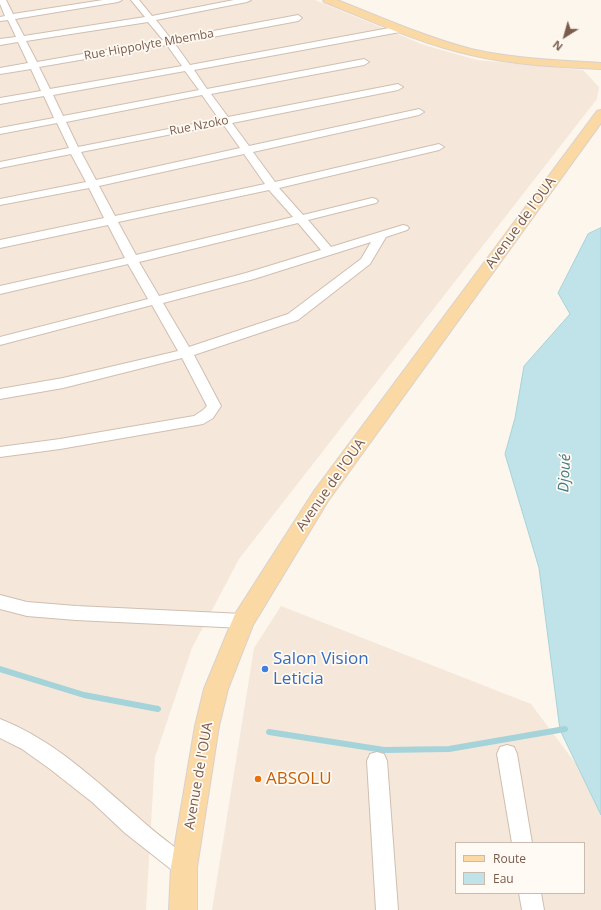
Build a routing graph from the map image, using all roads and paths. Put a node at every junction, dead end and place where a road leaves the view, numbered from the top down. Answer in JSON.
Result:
{"nodes":[{"id":1,"x":2,"y":0,"type":"edge"},
{"id":2,"x":118,"y":0,"type":"edge"},
{"id":3,"x":135,"y":0,"type":"edge"},
{"id":4,"x":247,"y":0,"type":"edge"},
{"id":5,"x":328,"y":0,"type":"edge"},
{"id":6,"x":5,"y":18,"type":"edge"},
{"id":7,"x":298,"y":18,"type":"dead end"},
{"id":8,"x":150,"y":19,"type":"junction"},
{"id":9,"x":400,"y":29,"type":"junction"},
{"id":10,"x":20,"y":39,"type":"junction"},
{"id":11,"x":0,"y":42,"type":"edge"},
{"id":12,"x":168,"y":42,"type":"junction"},
{"id":13,"x":601,"y":60,"type":"edge"},
{"id":14,"x":364,"y":62,"type":"dead end"},
{"id":15,"x":581,"y":65,"type":"junction"},
{"id":16,"x":34,"y":66,"type":"junction"},
{"id":17,"x":601,"y":66,"type":"edge"},
{"id":18,"x":186,"y":68,"type":"junction"},
{"id":19,"x":0,"y":71,"type":"edge"},
{"id":20,"x":601,"y":74,"type":"edge"},
{"id":21,"x":398,"y":87,"type":"dead end"},
{"id":22,"x":47,"y":92,"type":"junction"},
{"id":23,"x":206,"y":93,"type":"junction"},
{"id":24,"x":0,"y":101,"type":"edge"},
{"id":25,"x":419,"y":112,"type":"dead end"},
{"id":26,"x":601,"y":114,"type":"edge"},
{"id":27,"x":61,"y":120,"type":"junction"},
{"id":28,"x":225,"y":121,"type":"junction"},
{"id":29,"x":0,"y":132,"type":"edge"},
{"id":30,"x":439,"y":147,"type":"dead end"},
{"id":31,"x":75,"y":151,"type":"junction"},
{"id":32,"x":248,"y":151,"type":"junction"},
{"id":33,"x":0,"y":165,"type":"edge"},
{"id":34,"x":94,"y":184,"type":"junction"},
{"id":35,"x":272,"y":186,"type":"junction"},
{"id":36,"x":372,"y":200,"type":"dead end"},
{"id":37,"x":0,"y":202,"type":"edge"},
{"id":38,"x":299,"y":219,"type":"junction"},
{"id":39,"x":111,"y":220,"type":"junction"},
{"id":40,"x":403,"y":228,"type":"dead end"},
{"id":41,"x":382,"y":235,"type":"junction"},
{"id":42,"x":0,"y":244,"type":"edge"},
{"id":43,"x":329,"y":252,"type":"junction"},
{"id":44,"x":132,"y":260,"type":"junction"},
{"id":45,"x":0,"y":290,"type":"edge"},
{"id":46,"x":156,"y":302,"type":"junction"},
{"id":47,"x":0,"y":341,"type":"edge"},
{"id":48,"x":186,"y":353,"type":"junction"},
{"id":49,"x":0,"y":394,"type":"edge"},
{"id":50,"x":0,"y":452,"type":"edge"},
{"id":51,"x":0,"y":602,"type":"edge"},
{"id":52,"x":243,"y":621,"type":"junction"},
{"id":53,"x":0,"y":728,"type":"edge"},
{"id":54,"x":507,"y":754,"type":"dead end"},
{"id":55,"x":377,"y":761,"type":"dead end"},
{"id":56,"x":522,"y":842,"type":"edge"},
{"id":57,"x":184,"y":867,"type":"junction"},
{"id":58,"x":530,"y":894,"type":"edge"},
{"id":59,"x":183,"y":910,"type":"edge"},
{"id":60,"x":387,"y":910,"type":"edge"},
{"id":61,"x":533,"y":910,"type":"edge"}],
"edges":[{"from":1,"to":6,"type":"street"},
{"from":2,"to":6,"type":"street"},
{"from":3,"to":8,"type":"street"},
{"from":4,"to":8,"type":"street"},
{"from":5,"to":9,"type":"main road"},
{"from":6,"to":10,"type":"street"},
{"from":7,"to":12,"type":"street","name":"Rue Hippolyte Mbemba"},
{"from":8,"to":10,"type":"street"},
{"from":8,"to":12,"type":"street"},
{"from":9,"to":15,"type":"main road"},
{"from":9,"to":18,"type":"street"},
{"from":10,"to":11,"type":"street"},
{"from":10,"to":16,"type":"street"},
{"from":12,"to":16,"type":"street","name":"Rue Hippolyte Mbemba"},
{"from":12,"to":18,"type":"street"},
{"from":13,"to":15,"type":"main road"},
{"from":14,"to":23,"type":"street"},
{"from":15,"to":17,"type":"main road"},
{"from":15,"to":20,"type":"main road"},
{"from":16,"to":19,"type":"street","name":"Rue Hippolyte Mbemba"},
{"from":16,"to":22,"type":"street"},
{"from":18,"to":22,"type":"street"},
{"from":18,"to":23,"type":"street"},
{"from":21,"to":28,"type":"street","name":"Rue Nzoko"},
{"from":22,"to":24,"type":"street"},
{"from":22,"to":27,"type":"street"},
{"from":23,"to":27,"type":"street"},
{"from":23,"to":28,"type":"street"},
{"from":25,"to":32,"type":"street"},
{"from":26,"to":52,"type":"main road","name":"Avenue de l'OUA"},
{"from":27,"to":29,"type":"street"},
{"from":27,"to":31,"type":"street"},
{"from":28,"to":31,"type":"street","name":"Rue Nzoko"},
{"from":28,"to":32,"type":"street"},
{"from":30,"to":35,"type":"street"},
{"from":31,"to":33,"type":"street","name":"Rue Nzoko"},
{"from":31,"to":34,"type":"street"},
{"from":32,"to":34,"type":"street"},
{"from":32,"to":35,"type":"street"},
{"from":34,"to":37,"type":"street"},
{"from":34,"to":39,"type":"street"},
{"from":35,"to":38,"type":"street"},
{"from":35,"to":39,"type":"street"},
{"from":36,"to":38,"type":"street"},
{"from":38,"to":43,"type":"street"},
{"from":38,"to":44,"type":"street"},
{"from":39,"to":42,"type":"street"},
{"from":39,"to":44,"type":"street"},
{"from":40,"to":41,"type":"street"},
{"from":41,"to":43,"type":"street"},
{"from":41,"to":48,"type":"street"},
{"from":43,"to":46,"type":"street"},
{"from":44,"to":45,"type":"street"},
{"from":44,"to":46,"type":"street"},
{"from":46,"to":47,"type":"street"},
{"from":46,"to":48,"type":"street"},
{"from":48,"to":49,"type":"street"},
{"from":48,"to":50,"type":"street"},
{"from":51,"to":52,"type":"street"},
{"from":52,"to":57,"type":"main road","name":"Avenue de l'OUA"},
{"from":53,"to":57,"type":"street"},
{"from":54,"to":56,"type":"street"},
{"from":55,"to":60,"type":"street"},
{"from":57,"to":59,"type":"main road","name":"Avenue de l'OUA"},
{"from":58,"to":61,"type":"street"}]}
